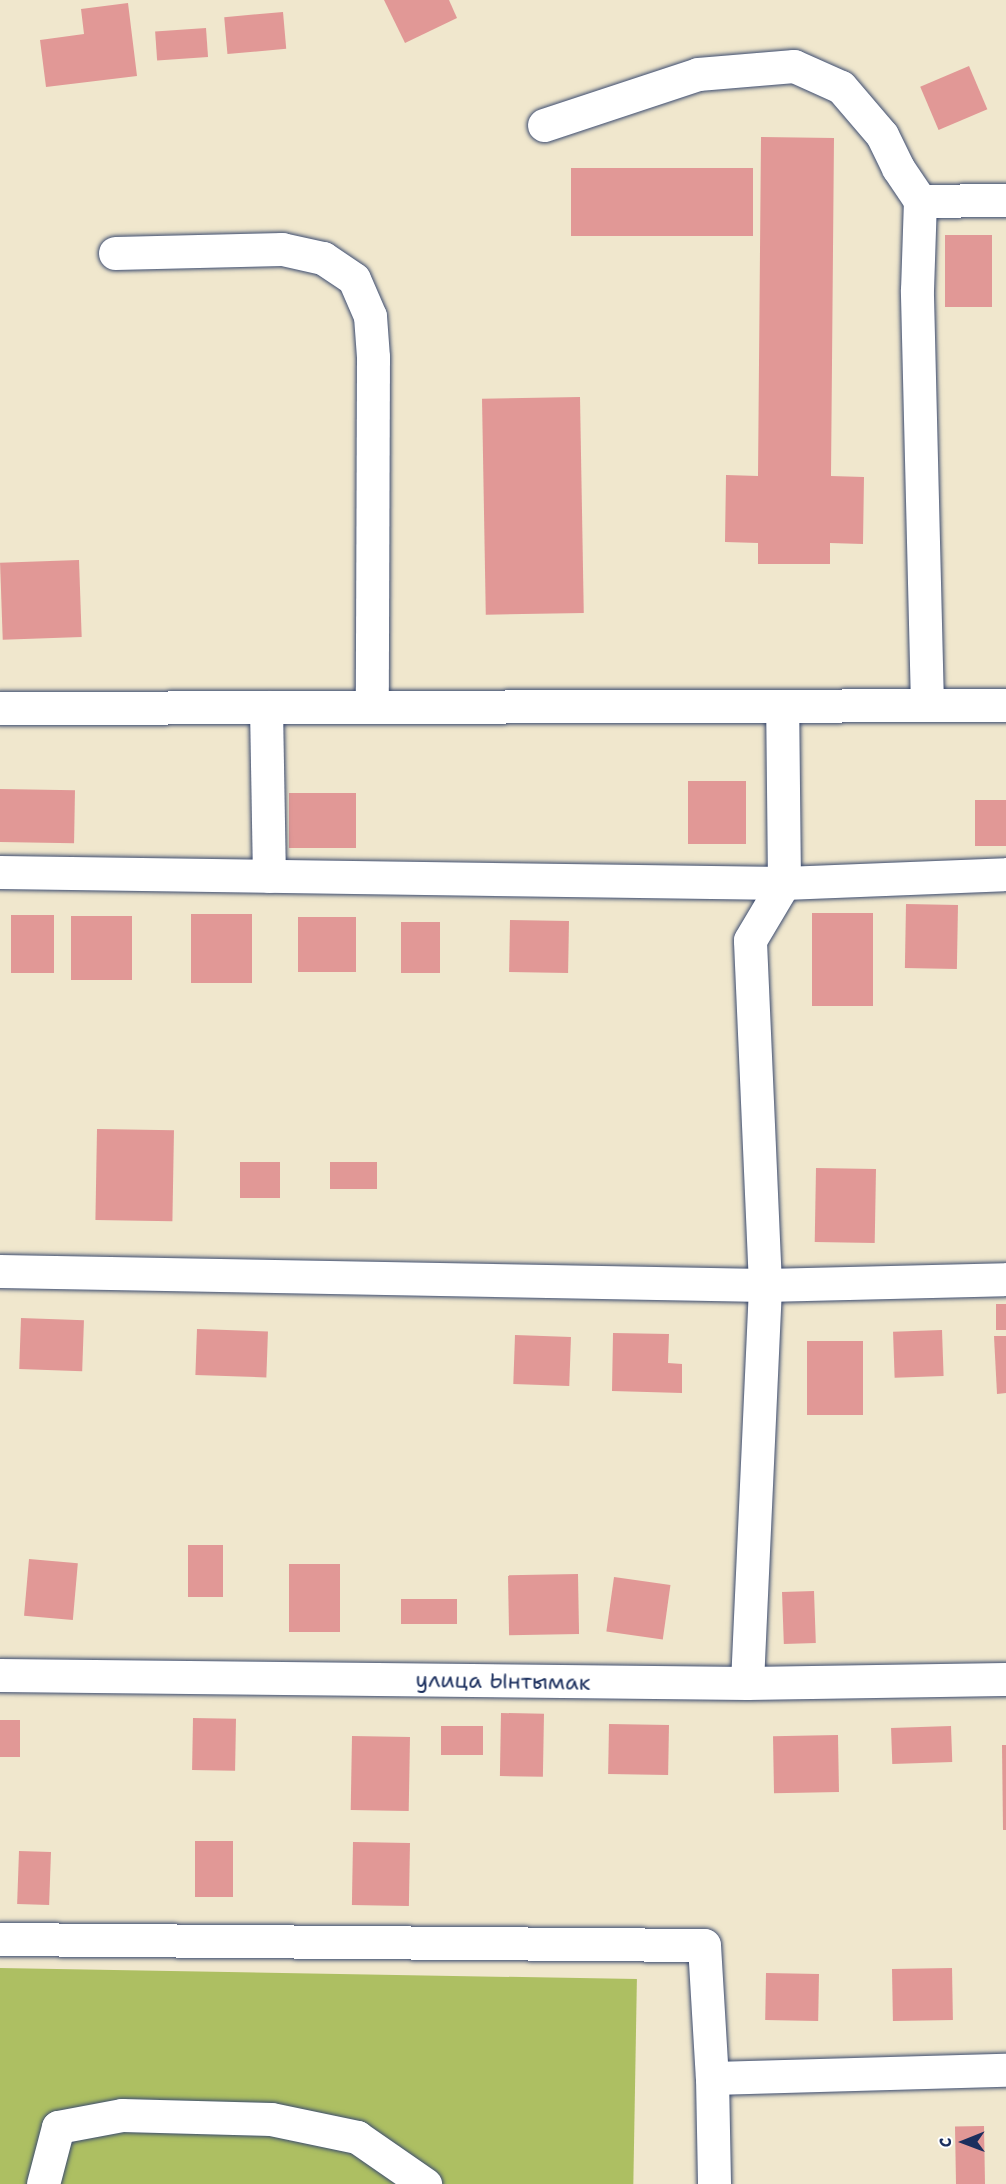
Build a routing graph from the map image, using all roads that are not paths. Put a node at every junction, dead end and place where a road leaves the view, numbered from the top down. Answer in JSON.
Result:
{"nodes":[{"id":1,"x":544,"y":125,"type":"dead end"},
{"id":2,"x":1006,"y":200,"type":"edge"},
{"id":3,"x":920,"y":201,"type":"junction"},
{"id":4,"x":115,"y":253,"type":"dead end"},
{"id":5,"x":927,"y":705,"type":"junction"},
{"id":6,"x":1006,"y":705,"type":"edge"},
{"id":7,"x":782,"y":706,"type":"junction"},
{"id":8,"x":266,"y":707,"type":"junction"},
{"id":9,"x":372,"y":707,"type":"junction"},
{"id":10,"x":0,"y":708,"type":"edge"},
{"id":11,"x":0,"y":872,"type":"edge"},
{"id":12,"x":1006,"y":873,"type":"edge"},
{"id":13,"x":269,"y":876,"type":"junction"},
{"id":14,"x":784,"y":883,"type":"junction"},
{"id":15,"x":0,"y":1271,"type":"edge"},
{"id":16,"x":1006,"y":1279,"type":"edge"},
{"id":17,"x":765,"y":1286,"type":"junction"},
{"id":18,"x":0,"y":1675,"type":"edge"},
{"id":19,"x":1006,"y":1679,"type":"edge"},
{"id":20,"x":747,"y":1683,"type":"junction"},
{"id":21,"x":0,"y":1939,"type":"edge"},
{"id":22,"x":1006,"y":2070,"type":"edge"},
{"id":23,"x":712,"y":2078,"type":"junction"},
{"id":24,"x":43,"y":2184,"type":"edge"},
{"id":25,"x":425,"y":2184,"type":"edge"},
{"id":26,"x":714,"y":2184,"type":"edge"}],
"edges":[{"from":1,"to":3,"type":"street"},
{"from":2,"to":3,"type":"street"},
{"from":3,"to":5,"type":"street"},
{"from":4,"to":9,"type":"street"},
{"from":5,"to":6,"type":"street"},
{"from":5,"to":7,"type":"street"},
{"from":7,"to":9,"type":"street"},
{"from":7,"to":14,"type":"street"},
{"from":8,"to":9,"type":"street"},
{"from":8,"to":10,"type":"street"},
{"from":8,"to":13,"type":"street"},
{"from":11,"to":13,"type":"street"},
{"from":12,"to":14,"type":"street"},
{"from":13,"to":14,"type":"street"},
{"from":14,"to":17,"type":"street"},
{"from":15,"to":17,"type":"street"},
{"from":16,"to":17,"type":"street"},
{"from":17,"to":20,"type":"street"},
{"from":18,"to":20,"type":"street","name":"улица Ынтымак"},
{"from":19,"to":20,"type":"street","name":"улица Ынтымак"},
{"from":21,"to":23,"type":"street"},
{"from":22,"to":23,"type":"street"},
{"from":23,"to":26,"type":"street"},
{"from":24,"to":25,"type":"street"}]}
